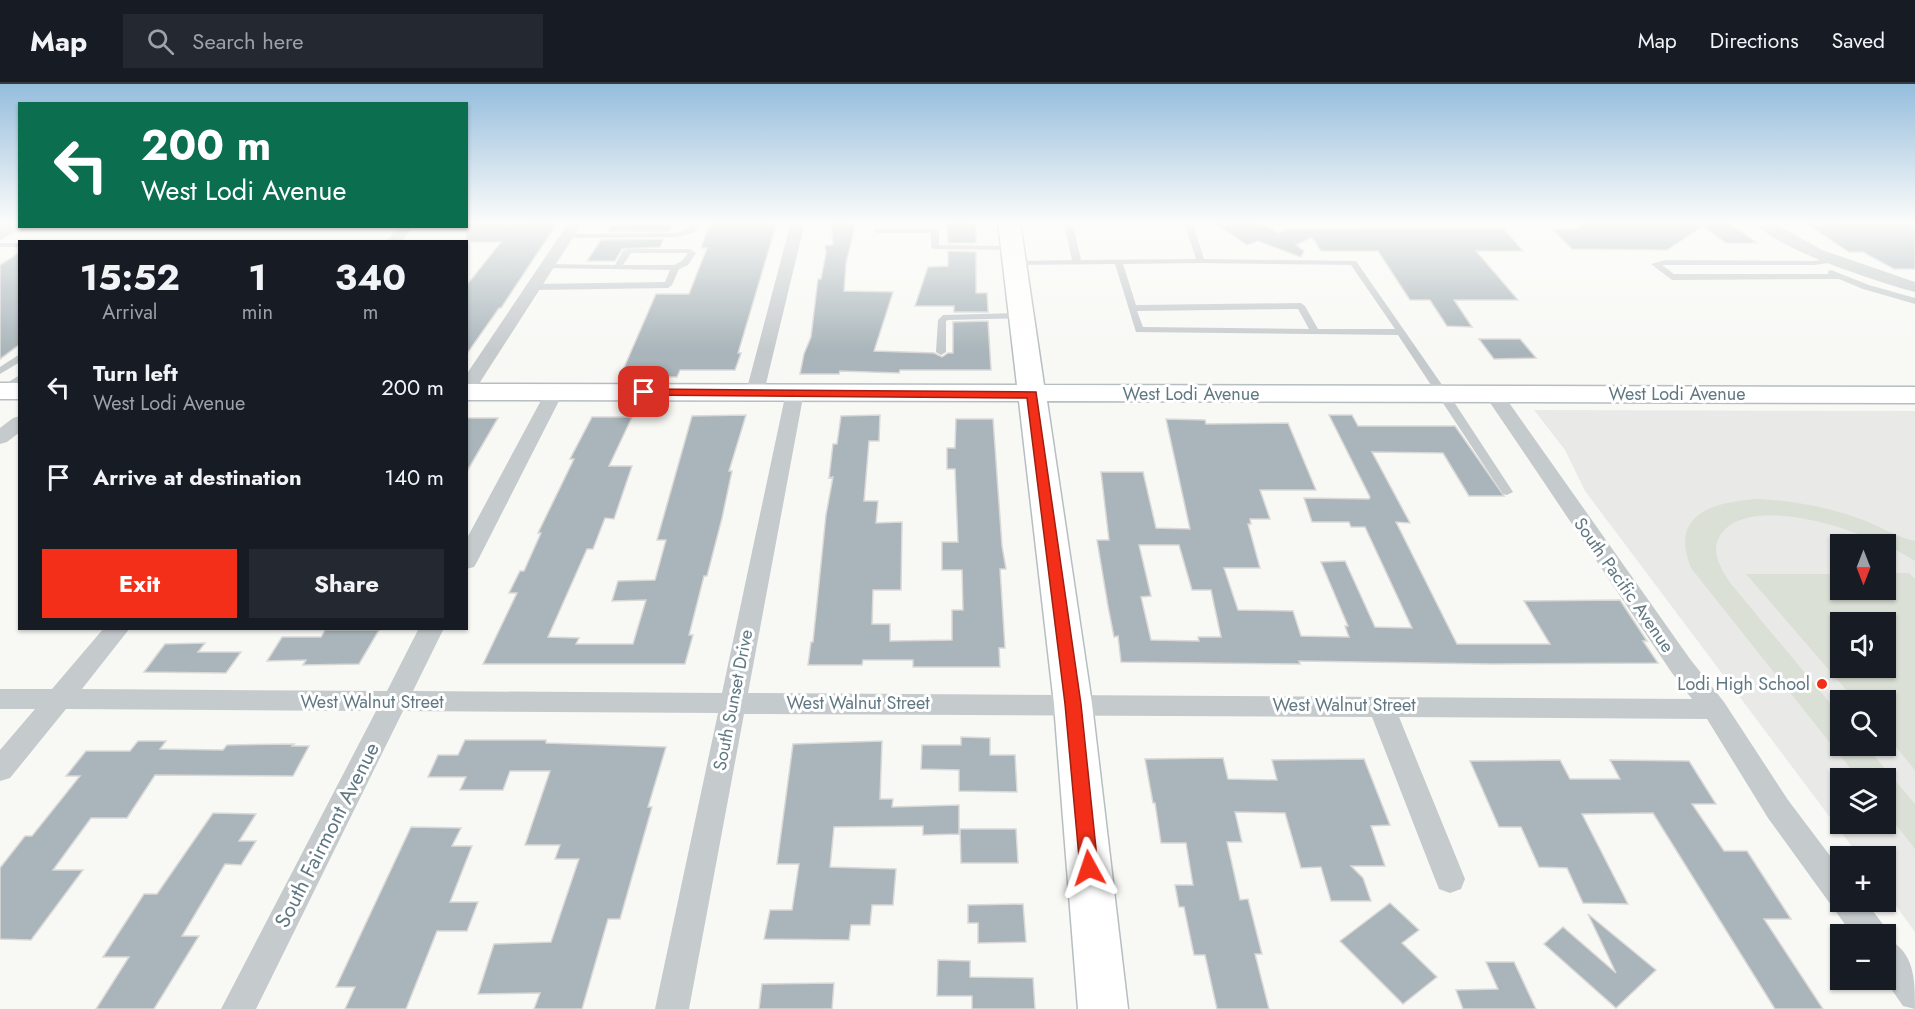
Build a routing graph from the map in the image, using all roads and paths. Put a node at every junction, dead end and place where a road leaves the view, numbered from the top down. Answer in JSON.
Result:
{"nodes":[{"id":1,"x":662,"y":265,"type":"edge"},
{"id":2,"x":681,"y":265,"type":"edge"},
{"id":3,"x":787,"y":265,"type":"edge"},
{"id":4,"x":1013,"y":265,"type":"edge"},
{"id":5,"x":1119,"y":265,"type":"edge"},
{"id":6,"x":1354,"y":265,"type":"edge"},
{"id":7,"x":1657,"y":265,"type":"edge"},
{"id":8,"x":1818,"y":265,"type":"edge"},
{"id":9,"x":1848,"y":265,"type":"edge"},
{"id":10,"x":547,"y":266,"type":"joint"},
{"id":11,"x":618,"y":267,"type":"joint"},
{"id":12,"x":660,"y":268,"type":"junction"},
{"id":13,"x":675,"y":268,"type":"junction"},
{"id":14,"x":1837,"y":277,"type":"junction"},
{"id":15,"x":1881,"y":277,"type":"junction"},
{"id":16,"x":534,"y":287,"type":"junction"},
{"id":17,"x":1866,"y":287,"type":"junction"},
{"id":18,"x":1915,"y":287,"type":"edge"},
{"id":19,"x":1915,"y":300,"type":"edge"},
{"id":20,"x":1132,"y":308,"type":"junction"},
{"id":21,"x":1020,"y":316,"type":"junction"},
{"id":22,"x":1315,"y":332,"type":"junction"},
{"id":23,"x":1401,"y":333,"type":"junction"},
{"id":24,"x":940,"y":352,"type":"dead end"},
{"id":25,"x":18,"y":362,"type":"edge"},
{"id":26,"x":8,"y":385,"type":"edge"},
{"id":27,"x":468,"y":388,"type":"edge"},
{"id":28,"x":468,"y":391,"type":"edge"},
{"id":29,"x":755,"y":392,"type":"junction"},
{"id":30,"x":795,"y":392,"type":"junction"},
{"id":31,"x":554,"y":393,"type":"junction"},
{"id":32,"x":1442,"y":393,"type":"junction"},
{"id":33,"x":1493,"y":394,"type":"junction"},
{"id":34,"x":1915,"y":394,"type":"edge"},
{"id":35,"x":1032,"y":395,"type":"junction"},
{"id":36,"x":18,"y":424,"type":"edge"},
{"id":37,"x":0,"y":438,"type":"edge"},
{"id":38,"x":1507,"y":492,"type":"dead end"},
{"id":39,"x":468,"y":558,"type":"edge"},
{"id":40,"x":116,"y":630,"type":"edge"},
{"id":41,"x":431,"y":630,"type":"edge"},
{"id":42,"x":0,"y":699,"type":"edge"},
{"id":43,"x":59,"y":700,"type":"junction"},
{"id":44,"x":395,"y":702,"type":"junction"},
{"id":45,"x":732,"y":702,"type":"junction"},
{"id":46,"x":1073,"y":704,"type":"junction"},
{"id":47,"x":1381,"y":706,"type":"junction"},
{"id":48,"x":1715,"y":709,"type":"junction"},
{"id":49,"x":0,"y":770,"type":"edge"},
{"id":50,"x":1450,"y":879,"type":"dead end"},
{"id":51,"x":1830,"y":879,"type":"edge"},
{"id":52,"x":1896,"y":968,"type":"edge"},
{"id":53,"x":1915,"y":994,"type":"edge"},
{"id":54,"x":238,"y":1009,"type":"edge"},
{"id":55,"x":672,"y":1009,"type":"edge"},
{"id":56,"x":1103,"y":1009,"type":"edge"}],
"edges":[{"from":1,"to":12,"type":"lane"},
{"from":2,"to":13,"type":"lane"},
{"from":3,"to":29,"type":"street"},
{"from":4,"to":21,"type":"main road"},
{"from":5,"to":20,"type":"lane"},
{"from":6,"to":23,"type":"lane"},
{"from":7,"to":14,"type":"lane"},
{"from":8,"to":14,"type":"lane"},
{"from":9,"to":15,"type":"street"},
{"from":10,"to":11,"type":"lane"},
{"from":10,"to":16,"type":"street"},
{"from":11,"to":12,"type":"lane"},
{"from":12,"to":13,"type":"lane"},
{"from":13,"to":16,"type":"lane"},
{"from":14,"to":17,"type":"lane"},
{"from":15,"to":17,"type":"lane"},
{"from":15,"to":18,"type":"street"},
{"from":16,"to":27,"type":"street"},
{"from":17,"to":19,"type":"lane"},
{"from":20,"to":22,"type":"lane"},
{"from":20,"to":22,"type":"lane"},
{"from":21,"to":24,"type":"lane"},
{"from":21,"to":35,"type":"main road"},
{"from":22,"to":23,"type":"lane"},
{"from":23,"to":32,"type":"lane"},
{"from":25,"to":26,"type":"lane"},
{"from":28,"to":31,"type":"main road","name":"West Lodi Avenue"},
{"from":29,"to":30,"type":"main road","name":"West Lodi Avenue"},
{"from":29,"to":31,"type":"main road","name":"West Lodi Avenue"},
{"from":30,"to":35,"type":"main road","name":"West Lodi Avenue"},
{"from":30,"to":45,"type":"street","name":"South Sunset Drive"},
{"from":31,"to":39,"type":"street"},
{"from":32,"to":33,"type":"main road","name":"West Lodi Avenue"},
{"from":32,"to":35,"type":"main road","name":"West Lodi Avenue"},
{"from":32,"to":38,"type":"lane"},
{"from":33,"to":34,"type":"main road","name":"West Lodi Avenue"},
{"from":33,"to":48,"type":"street","name":"South Pacific Avenue"},
{"from":35,"to":46,"type":"main road"},
{"from":36,"to":37,"type":"street"},
{"from":40,"to":43,"type":"street"},
{"from":41,"to":44,"type":"street","name":"South Fairmont Avenue"},
{"from":42,"to":43,"type":"street","name":"West Walnut Street"},
{"from":43,"to":44,"type":"street","name":"West Walnut Street"},
{"from":43,"to":49,"type":"street"},
{"from":44,"to":45,"type":"street","name":"West Walnut Street"},
{"from":44,"to":54,"type":"street","name":"South Fairmont Avenue"},
{"from":45,"to":46,"type":"street","name":"West Walnut Street"},
{"from":45,"to":55,"type":"street","name":"South Sunset Drive"},
{"from":46,"to":47,"type":"street","name":"West Walnut Street"},
{"from":46,"to":56,"type":"main road"},
{"from":47,"to":48,"type":"street","name":"West Walnut Street"},
{"from":47,"to":50,"type":"street"},
{"from":48,"to":51,"type":"street","name":"South Pacific Avenue"},
{"from":52,"to":53,"type":"street"}]}
